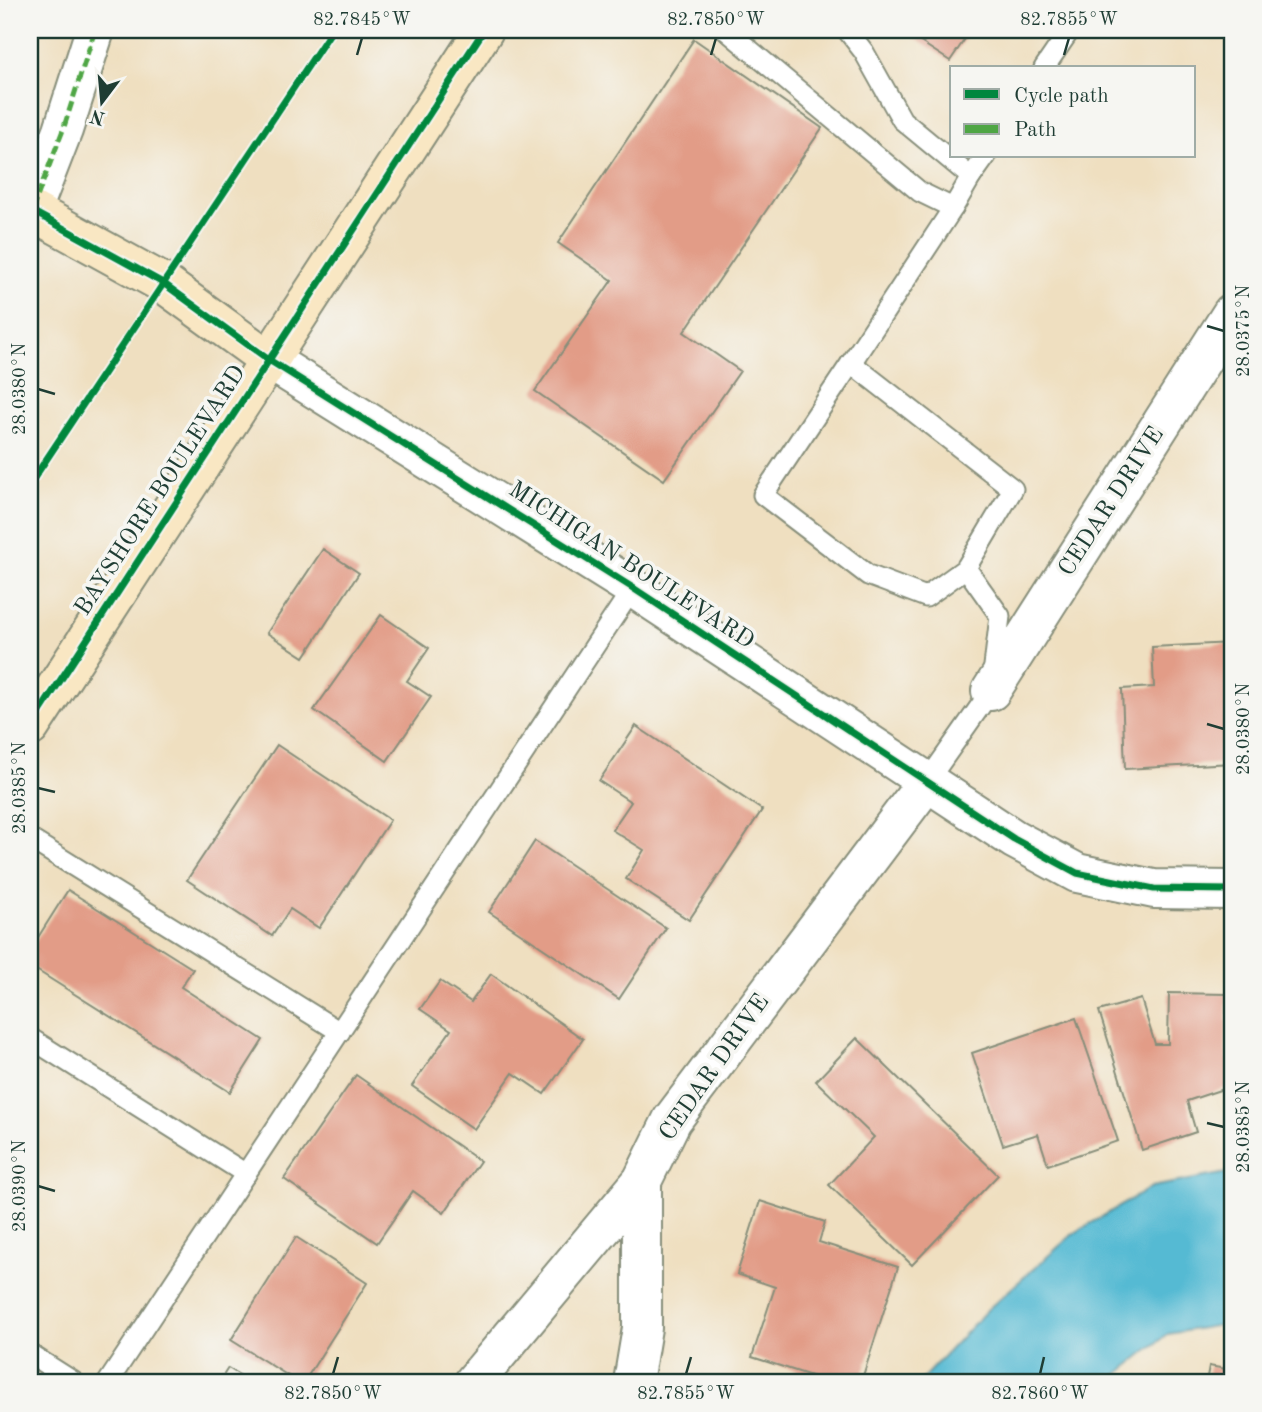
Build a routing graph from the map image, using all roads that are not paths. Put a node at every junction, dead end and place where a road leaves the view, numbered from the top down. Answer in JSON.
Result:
{"nodes":[{"id":1,"x":95,"y":30,"type":"edge"},
{"id":2,"x":484,"y":30,"type":"edge"},
{"id":3,"x":726,"y":30,"type":"edge"},
{"id":4,"x":847,"y":30,"type":"edge"},
{"id":5,"x":1070,"y":30,"type":"edge"},
{"id":6,"x":1045,"y":66,"type":"edge"},
{"id":7,"x":985,"y":158,"type":"edge"},
{"id":8,"x":971,"y":177,"type":"junction"},
{"id":9,"x":953,"y":208,"type":"junction"},
{"id":10,"x":31,"y":210,"type":"edge"},
{"id":11,"x":1232,"y":313,"type":"edge"},
{"id":12,"x":269,"y":360,"type":"junction"},
{"id":13,"x":851,"y":363,"type":"junction"},
{"id":14,"x":966,"y":568,"type":"junction"},
{"id":15,"x":633,"y":588,"type":"junction"},
{"id":16,"x":991,"y":691,"type":"junction"},
{"id":17,"x":30,"y":727,"type":"edge"},
{"id":18,"x":926,"y":783,"type":"junction"},
{"id":19,"x":30,"y":839,"type":"edge"},
{"id":20,"x":1232,"y":890,"type":"edge"},
{"id":21,"x":340,"y":1032,"type":"junction"},
{"id":22,"x":30,"y":1038,"type":"edge"},
{"id":23,"x":246,"y":1174,"type":"junction"},
{"id":24,"x":642,"y":1181,"type":"junction"},
{"id":25,"x":30,"y":1354,"type":"edge"},
{"id":26,"x":75,"y":1382,"type":"edge"},
{"id":27,"x":108,"y":1382,"type":"edge"},
{"id":28,"x":474,"y":1382,"type":"edge"},
{"id":29,"x":633,"y":1382,"type":"edge"}],
"edges":[{"from":1,"to":10,"type":"street"},
{"from":2,"to":12,"type":"main road","name":"BAYSHORE BOULEVARD"},
{"from":3,"to":9,"type":"lane"},
{"from":4,"to":8,"type":"lane"},
{"from":5,"to":6,"type":"lane"},
{"from":7,"to":8,"type":"lane"},
{"from":8,"to":9,"type":"lane"},
{"from":9,"to":13,"type":"lane"},
{"from":10,"to":12,"type":"main road","name":"MICHIGAN BOULEVARD"},
{"from":11,"to":16,"type":"street","name":"CEDAR DRIVE"},
{"from":12,"to":15,"type":"street","name":"MICHIGAN BOULEVARD"},
{"from":12,"to":17,"type":"main road","name":"BAYSHORE BOULEVARD"},
{"from":13,"to":14,"type":"lane"},
{"from":13,"to":14,"type":"lane"},
{"from":14,"to":16,"type":"lane"},
{"from":15,"to":18,"type":"street","name":"MICHIGAN BOULEVARD"},
{"from":15,"to":21,"type":"lane"},
{"from":16,"to":18,"type":"lane"},
{"from":18,"to":20,"type":"street","name":"MICHIGAN BOULEVARD"},
{"from":18,"to":24,"type":"street","name":"CEDAR DRIVE"},
{"from":19,"to":21,"type":"lane"},
{"from":21,"to":23,"type":"lane"},
{"from":22,"to":23,"type":"lane"},
{"from":23,"to":27,"type":"lane"},
{"from":24,"to":28,"type":"street","name":"CEDAR DRIVE"},
{"from":24,"to":29,"type":"street"},
{"from":25,"to":26,"type":"lane"}]}
